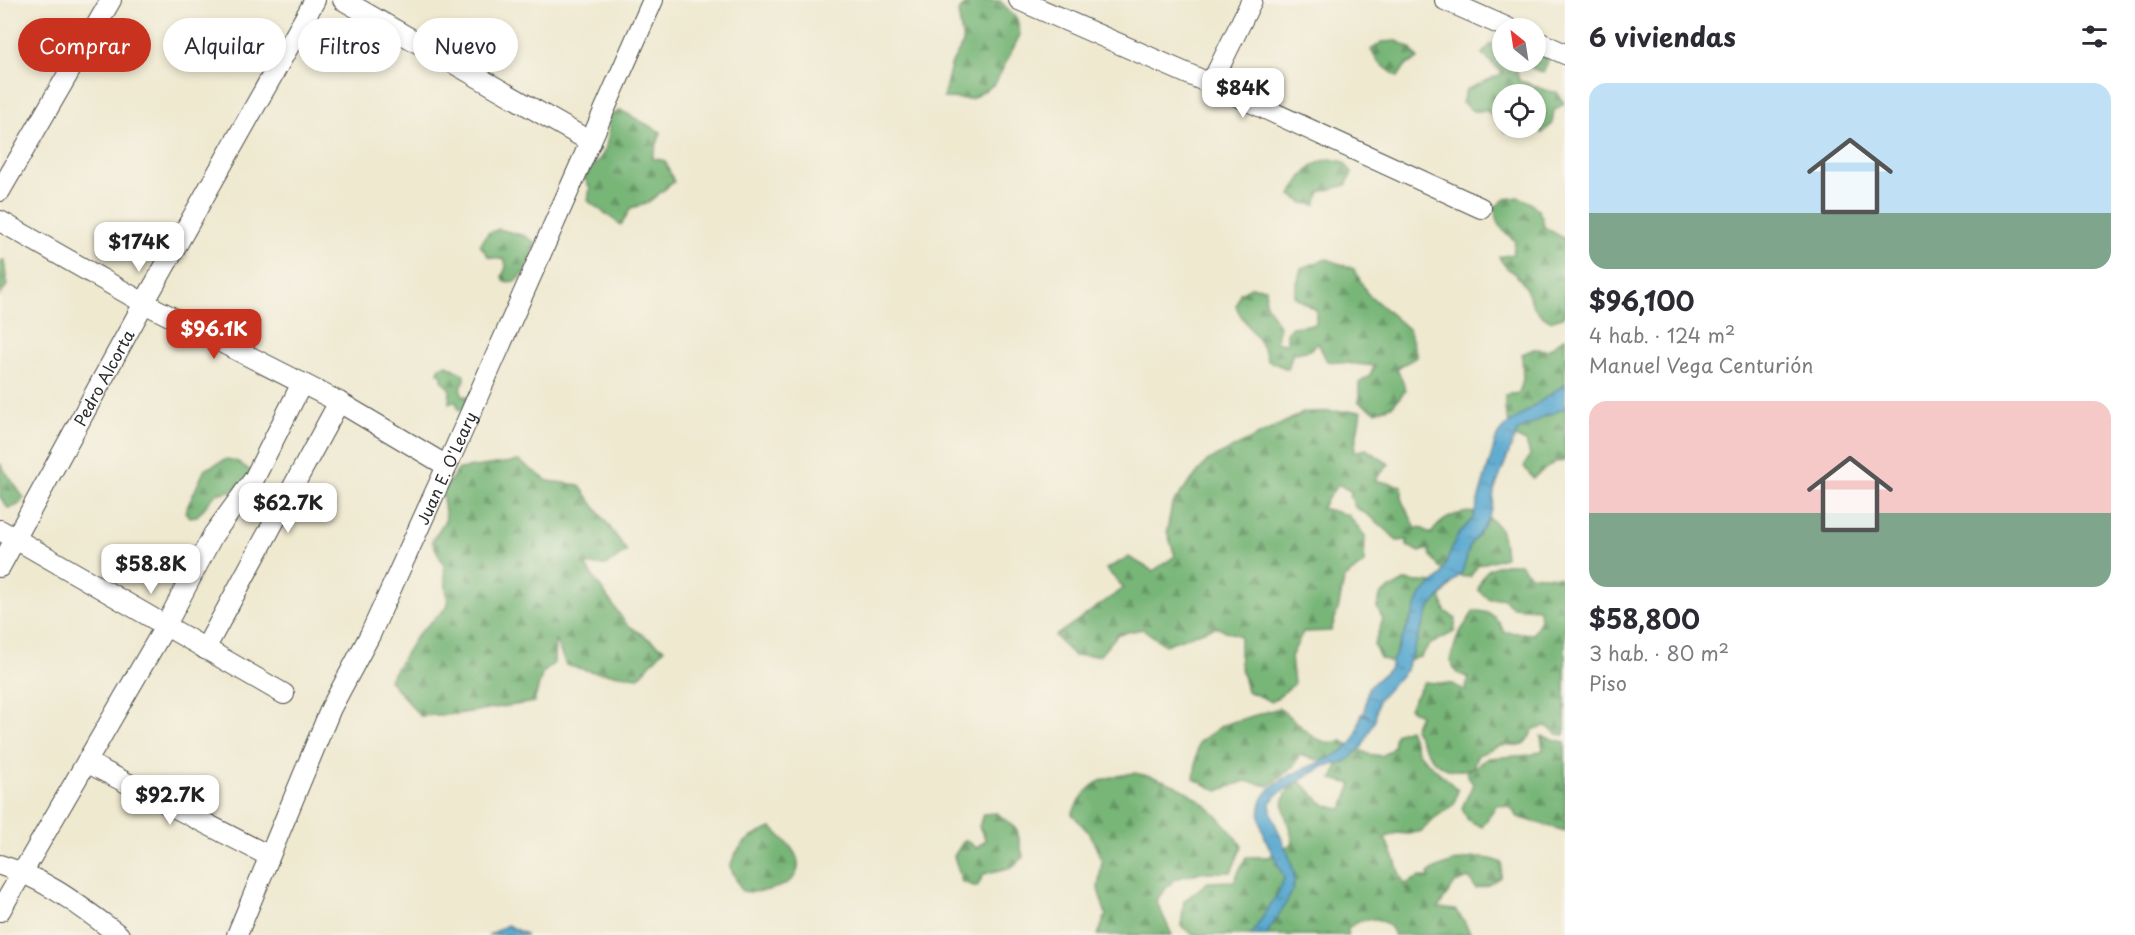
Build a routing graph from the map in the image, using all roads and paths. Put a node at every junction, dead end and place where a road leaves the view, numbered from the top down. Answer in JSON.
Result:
{"nodes":[{"id":1,"x":111,"y":0,"type":"edge"},
{"id":2,"x":315,"y":0,"type":"edge"},
{"id":3,"x":343,"y":0,"type":"edge"},
{"id":4,"x":653,"y":0,"type":"edge"},
{"id":5,"x":1019,"y":0,"type":"edge"},
{"id":6,"x":1251,"y":0,"type":"edge"},
{"id":7,"x":1445,"y":0,"type":"edge"},
{"id":8,"x":1492,"y":21,"type":"edge"},
{"id":9,"x":1546,"y":45,"type":"edge"},
{"id":10,"x":1565,"y":54,"type":"edge"},
{"id":11,"x":1211,"y":84,"type":"junction"},
{"id":12,"x":591,"y":142,"type":"junction"},
{"id":13,"x":0,"y":191,"type":"edge"},
{"id":14,"x":1481,"y":208,"type":"dead end"},
{"id":15,"x":0,"y":221,"type":"edge"},
{"id":16,"x":144,"y":303,"type":"junction"},
{"id":17,"x":302,"y":383,"type":"junction"},
{"id":18,"x":339,"y":402,"type":"junction"},
{"id":19,"x":447,"y":465,"type":"junction"},
{"id":20,"x":8,"y":535,"type":"edge"},
{"id":21,"x":0,"y":567,"type":"edge"},
{"id":22,"x":166,"y":625,"type":"junction"},
{"id":23,"x":205,"y":648,"type":"junction"},
{"id":24,"x":284,"y":693,"type":"dead end"},
{"id":25,"x":88,"y":763,"type":"junction"},
{"id":26,"x":268,"y":856,"type":"junction"},
{"id":27,"x":0,"y":866,"type":"edge"},
{"id":28,"x":22,"y":872,"type":"junction"},
{"id":29,"x":0,"y":911,"type":"edge"},
{"id":30,"x":119,"y":935,"type":"edge"},
{"id":31,"x":237,"y":935,"type":"edge"}],
"edges":[{"from":1,"to":13,"type":"street"},
{"from":2,"to":16,"type":"street","name":"Pedro Alcorta"},
{"from":3,"to":12,"type":"street"},
{"from":4,"to":12,"type":"street","name":"Juan E. O'Leary"},
{"from":5,"to":11,"type":"street"},
{"from":6,"to":11,"type":"street"},
{"from":7,"to":8,"type":"street"},
{"from":9,"to":10,"type":"street"},
{"from":11,"to":14,"type":"street"},
{"from":12,"to":19,"type":"street","name":"Juan E. O'Leary"},
{"from":15,"to":16,"type":"street"},
{"from":16,"to":17,"type":"street"},
{"from":16,"to":20,"type":"street","name":"Pedro Alcorta"},
{"from":17,"to":18,"type":"street"},
{"from":17,"to":22,"type":"street"},
{"from":18,"to":19,"type":"street"},
{"from":18,"to":23,"type":"street"},
{"from":19,"to":26,"type":"street","name":"Juan E. O'Leary"},
{"from":20,"to":21,"type":"street","name":"Pedro Alcorta"},
{"from":20,"to":22,"type":"street"},
{"from":22,"to":23,"type":"street"},
{"from":22,"to":25,"type":"street"},
{"from":23,"to":24,"type":"street"},
{"from":25,"to":26,"type":"street"},
{"from":25,"to":28,"type":"street"},
{"from":26,"to":31,"type":"street","name":"Juan E. O'Leary"},
{"from":27,"to":28,"type":"street"},
{"from":28,"to":29,"type":"street"},
{"from":28,"to":30,"type":"street"}]}
